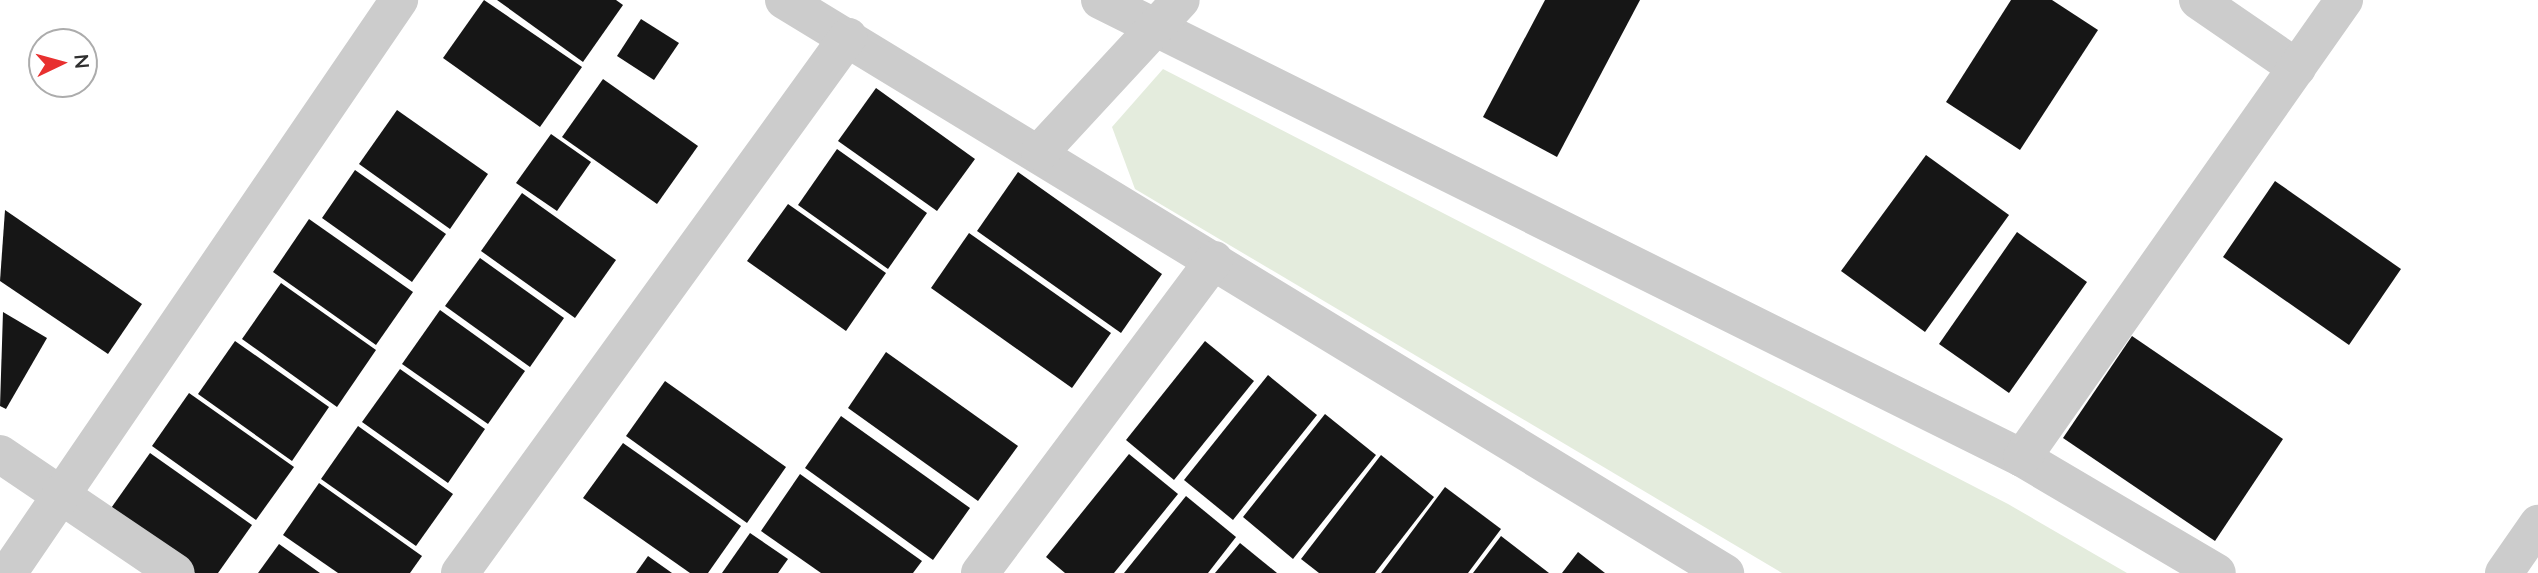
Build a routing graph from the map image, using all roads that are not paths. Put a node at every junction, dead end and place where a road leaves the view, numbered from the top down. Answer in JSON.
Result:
{"nodes":[{"id":1,"x":399,"y":0,"type":"edge"},
{"id":2,"x":784,"y":0,"type":"edge"},
{"id":3,"x":1100,"y":0,"type":"edge"},
{"id":4,"x":1181,"y":0,"type":"edge"},
{"id":5,"x":2198,"y":0,"type":"edge"},
{"id":6,"x":2344,"y":0,"type":"edge"},
{"id":7,"x":1151,"y":30,"type":"junction"},
{"id":8,"x":848,"y":37,"type":"junction"},
{"id":9,"x":2297,"y":68,"type":"junction"},
{"id":10,"x":1040,"y":152,"type":"junction"},
{"id":11,"x":1214,"y":260,"type":"junction"},
{"id":12,"x":0,"y":454,"type":"edge"},
{"id":13,"x":2022,"y":458,"type":"junction"},
{"id":14,"x":64,"y":493,"type":"junction"},
{"id":15,"x":2538,"y":524,"type":"edge"},
{"id":16,"x":1684,"y":563,"type":"edge"},
{"id":17,"x":986,"y":571,"type":"edge"},
{"id":18,"x":8,"y":573,"type":"edge"},
{"id":19,"x":176,"y":573,"type":"edge"},
{"id":20,"x":460,"y":573,"type":"edge"},
{"id":21,"x":1725,"y":573,"type":"edge"},
{"id":22,"x":2217,"y":573,"type":"edge"},
{"id":23,"x":2504,"y":573,"type":"edge"}],
"edges":[{"from":1,"to":14,"type":"street"},
{"from":2,"to":8,"type":"street"},
{"from":3,"to":7,"type":"street"},
{"from":4,"to":7,"type":"street"},
{"from":5,"to":9,"type":"street"},
{"from":6,"to":9,"type":"street"},
{"from":7,"to":10,"type":"street"},
{"from":7,"to":13,"type":"street"},
{"from":8,"to":10,"type":"street"},
{"from":8,"to":20,"type":"street"},
{"from":9,"to":13,"type":"street"},
{"from":10,"to":11,"type":"street"},
{"from":11,"to":16,"type":"street"},
{"from":11,"to":17,"type":"street"},
{"from":12,"to":14,"type":"street"},
{"from":13,"to":22,"type":"street"},
{"from":14,"to":18,"type":"street"},
{"from":14,"to":19,"type":"street"},
{"from":15,"to":23,"type":"street"},
{"from":16,"to":21,"type":"street"}]}
